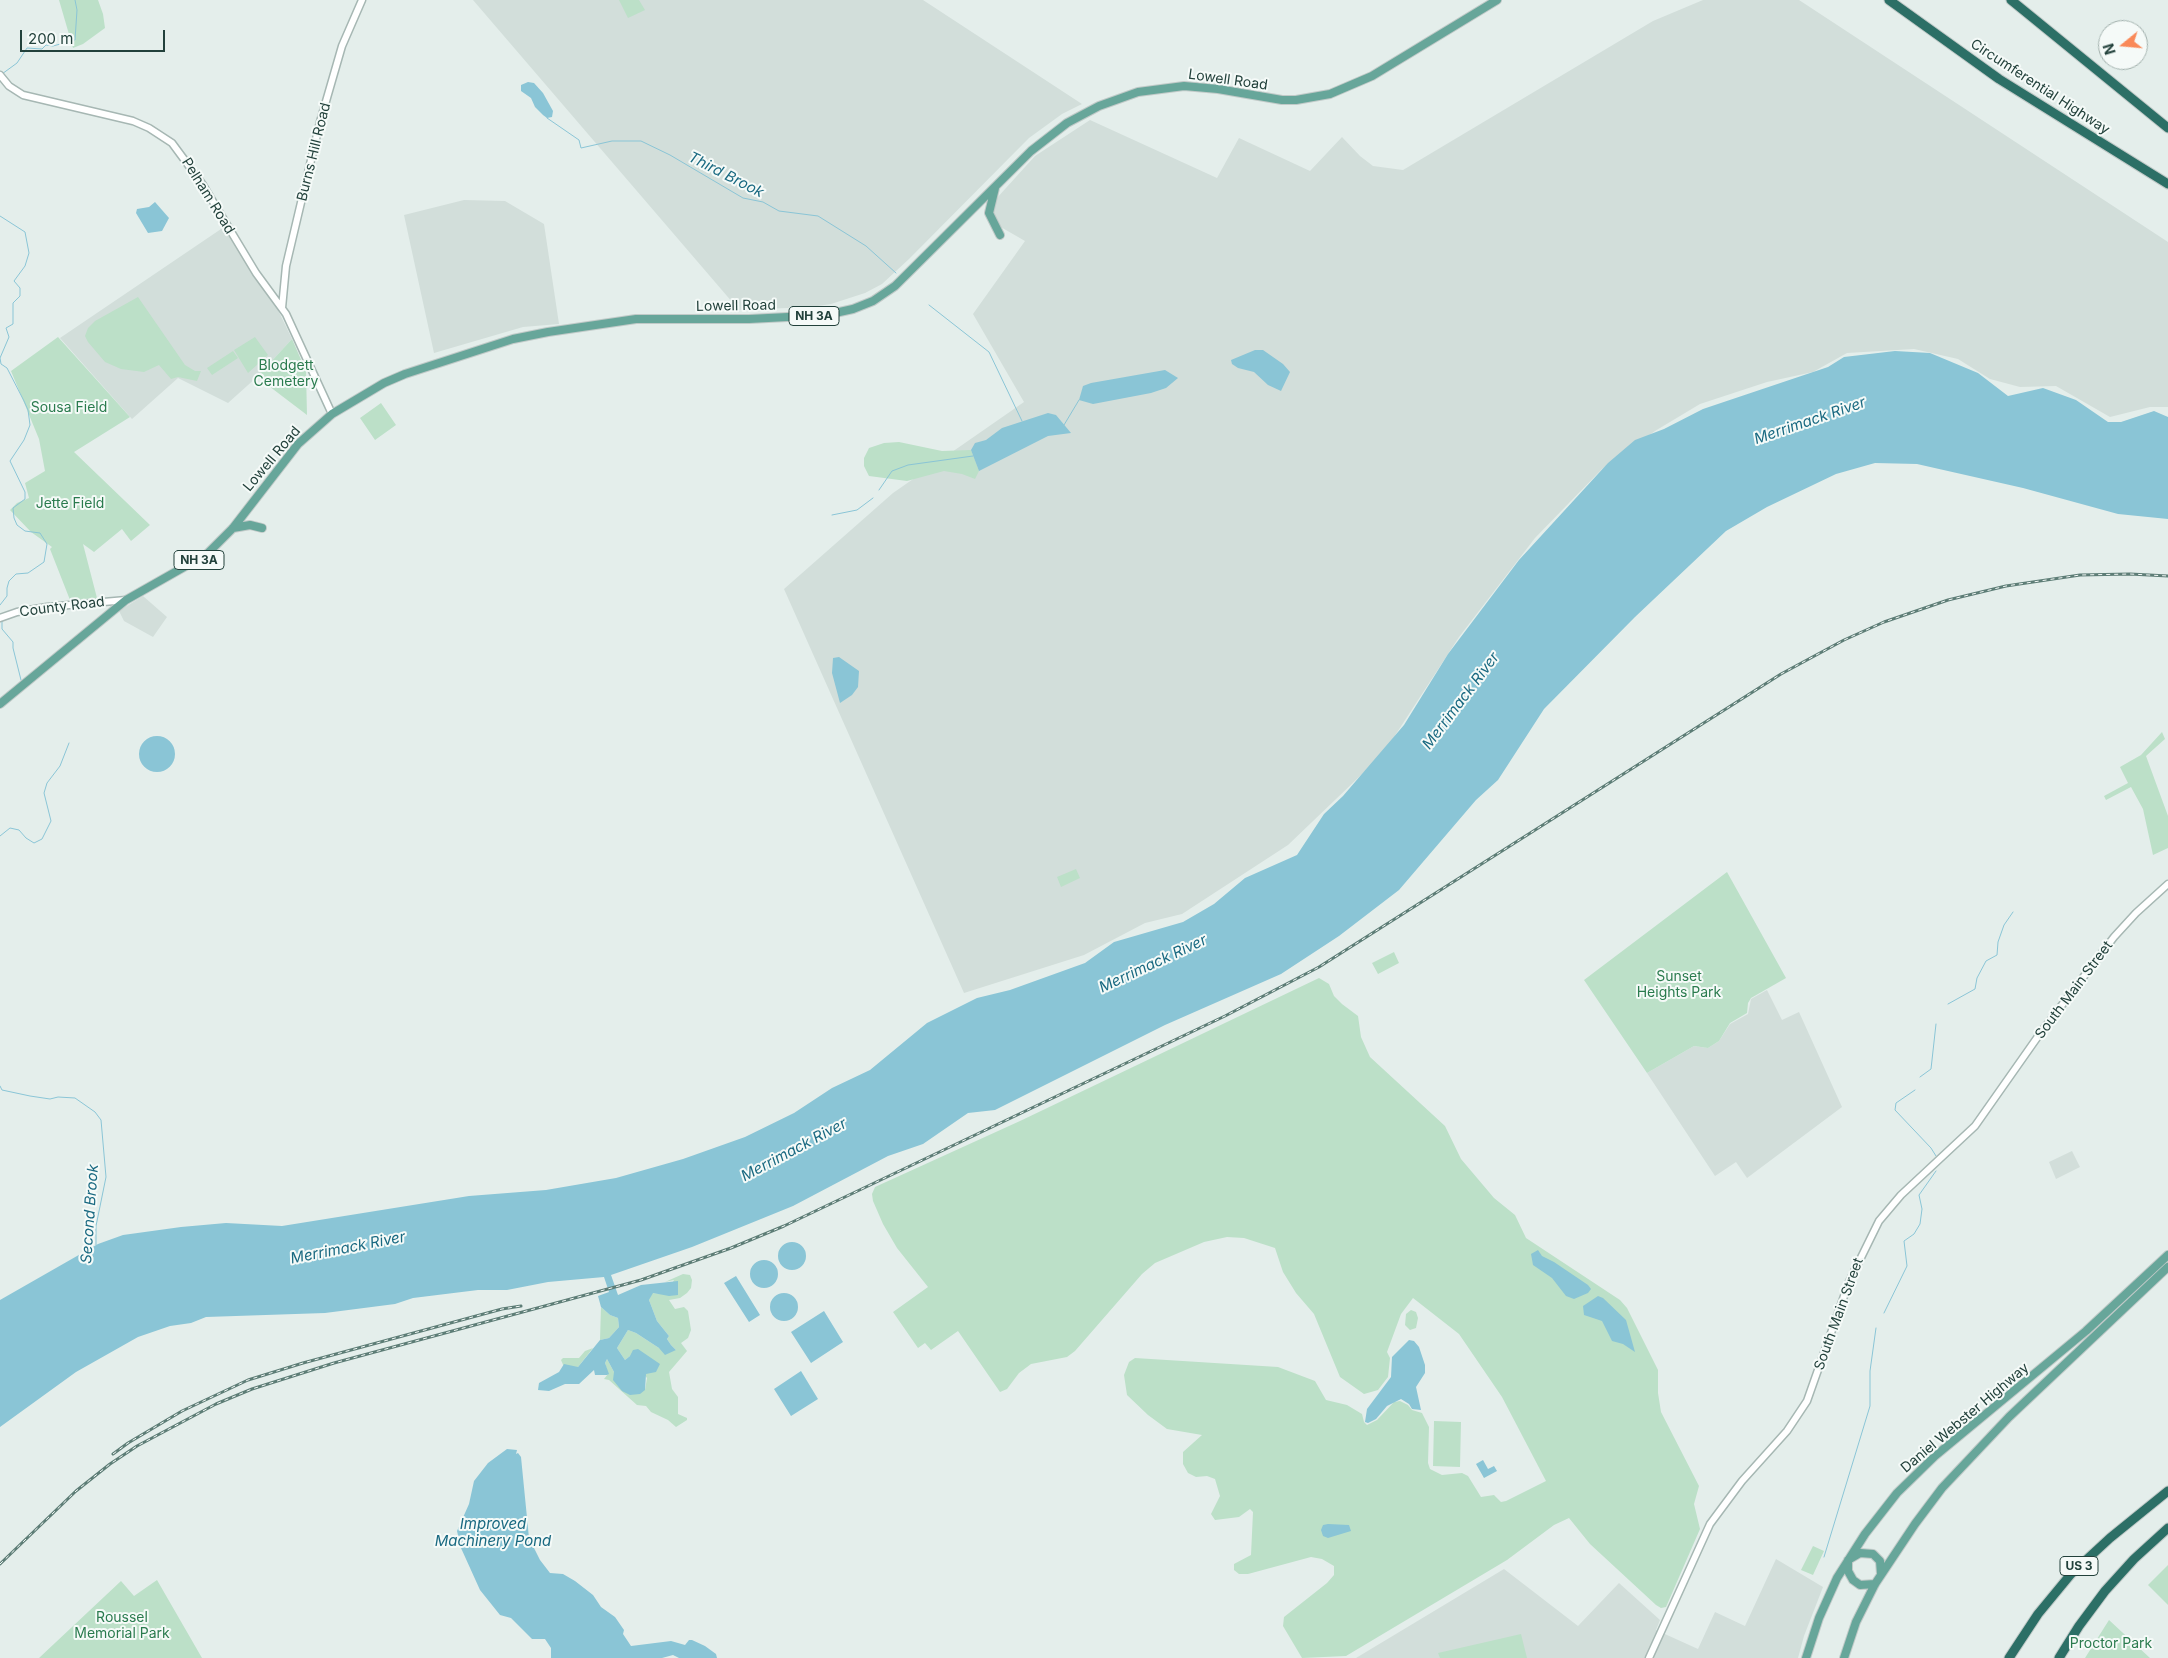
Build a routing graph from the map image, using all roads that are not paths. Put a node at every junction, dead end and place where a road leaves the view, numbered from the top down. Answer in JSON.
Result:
{"nodes":[{"id":1,"x":362,"y":0,"type":"edge"},
{"id":2,"x":1497,"y":0,"type":"edge"},
{"id":3,"x":1888,"y":0,"type":"edge"},
{"id":4,"x":2011,"y":0,"type":"edge"},
{"id":5,"x":2,"y":78,"type":"edge"},
{"id":6,"x":2168,"y":128,"type":"edge"},
{"id":7,"x":996,"y":184,"type":"junction"},
{"id":8,"x":2168,"y":184,"type":"edge"},
{"id":9,"x":1000,"y":235,"type":"dead end"},
{"id":10,"x":282,"y":308,"type":"junction"},
{"id":11,"x":332,"y":414,"type":"junction"},
{"id":12,"x":233,"y":528,"type":"junction"},
{"id":13,"x":262,"y":528,"type":"dead end"},
{"id":14,"x":126,"y":600,"type":"junction"},
{"id":15,"x":0,"y":618,"type":"edge"},
{"id":16,"x":0,"y":704,"type":"edge"},
{"id":17,"x":2168,"y":884,"type":"edge"},
{"id":18,"x":2168,"y":1255,"type":"edge"},
{"id":19,"x":2168,"y":1267,"type":"edge"},
{"id":20,"x":2168,"y":1491,"type":"edge"},
{"id":21,"x":2168,"y":1528,"type":"edge"},
{"id":22,"x":1848,"y":1560,"type":"junction"},
{"id":23,"x":1882,"y":1574,"type":"junction"},
{"id":24,"x":1875,"y":1584,"type":"junction"},
{"id":25,"x":1649,"y":1658,"type":"edge"},
{"id":26,"x":1806,"y":1658,"type":"edge"},
{"id":27,"x":1844,"y":1658,"type":"edge"},
{"id":28,"x":2009,"y":1658,"type":"edge"},
{"id":29,"x":2058,"y":1658,"type":"edge"}],
"edges":[{"from":1,"to":10,"type":"street","name":"Burns Hill Road"},
{"from":2,"to":7,"type":"main road","name":"Lowell Road","number":"NH 3A"},
{"from":3,"to":8,"type":"highway","name":"Circumferential Highway"},
{"from":4,"to":6,"type":"highway"},
{"from":5,"to":10,"type":"street","name":"Pelham Road"},
{"from":7,"to":9,"type":"main road"},
{"from":7,"to":11,"type":"main road","name":"Lowell Road","number":"NH 3A"},
{"from":10,"to":11,"type":"street","name":"Pelham Road"},
{"from":11,"to":12,"type":"main road","name":"Lowell Road","number":"NH 3A"},
{"from":12,"to":13,"type":"main road"},
{"from":12,"to":14,"type":"main road","name":"Lowell Road","number":"NH 3A"},
{"from":14,"to":15,"type":"street","name":"County Road"},
{"from":14,"to":16,"type":"main road","name":"Lowell Road","number":"NH 3A"},
{"from":17,"to":25,"type":"street","name":"South Main Street"},
{"from":18,"to":22,"type":"main road","name":"Daniel Webster Highway"},
{"from":19,"to":23,"type":"main road","name":"Daniel Webster Highway"},
{"from":20,"to":28,"type":"highway","number":"US 3"},
{"from":21,"to":29,"type":"highway","number":"US 3"},
{"from":22,"to":23,"type":"main road"},
{"from":22,"to":24,"type":"main road"},
{"from":22,"to":26,"type":"main road","name":"Daniel Webster Highway"},
{"from":23,"to":24,"type":"main road","name":"Daniel Webster Highway"},
{"from":24,"to":27,"type":"main road","name":"Daniel Webster Highway"}]}
